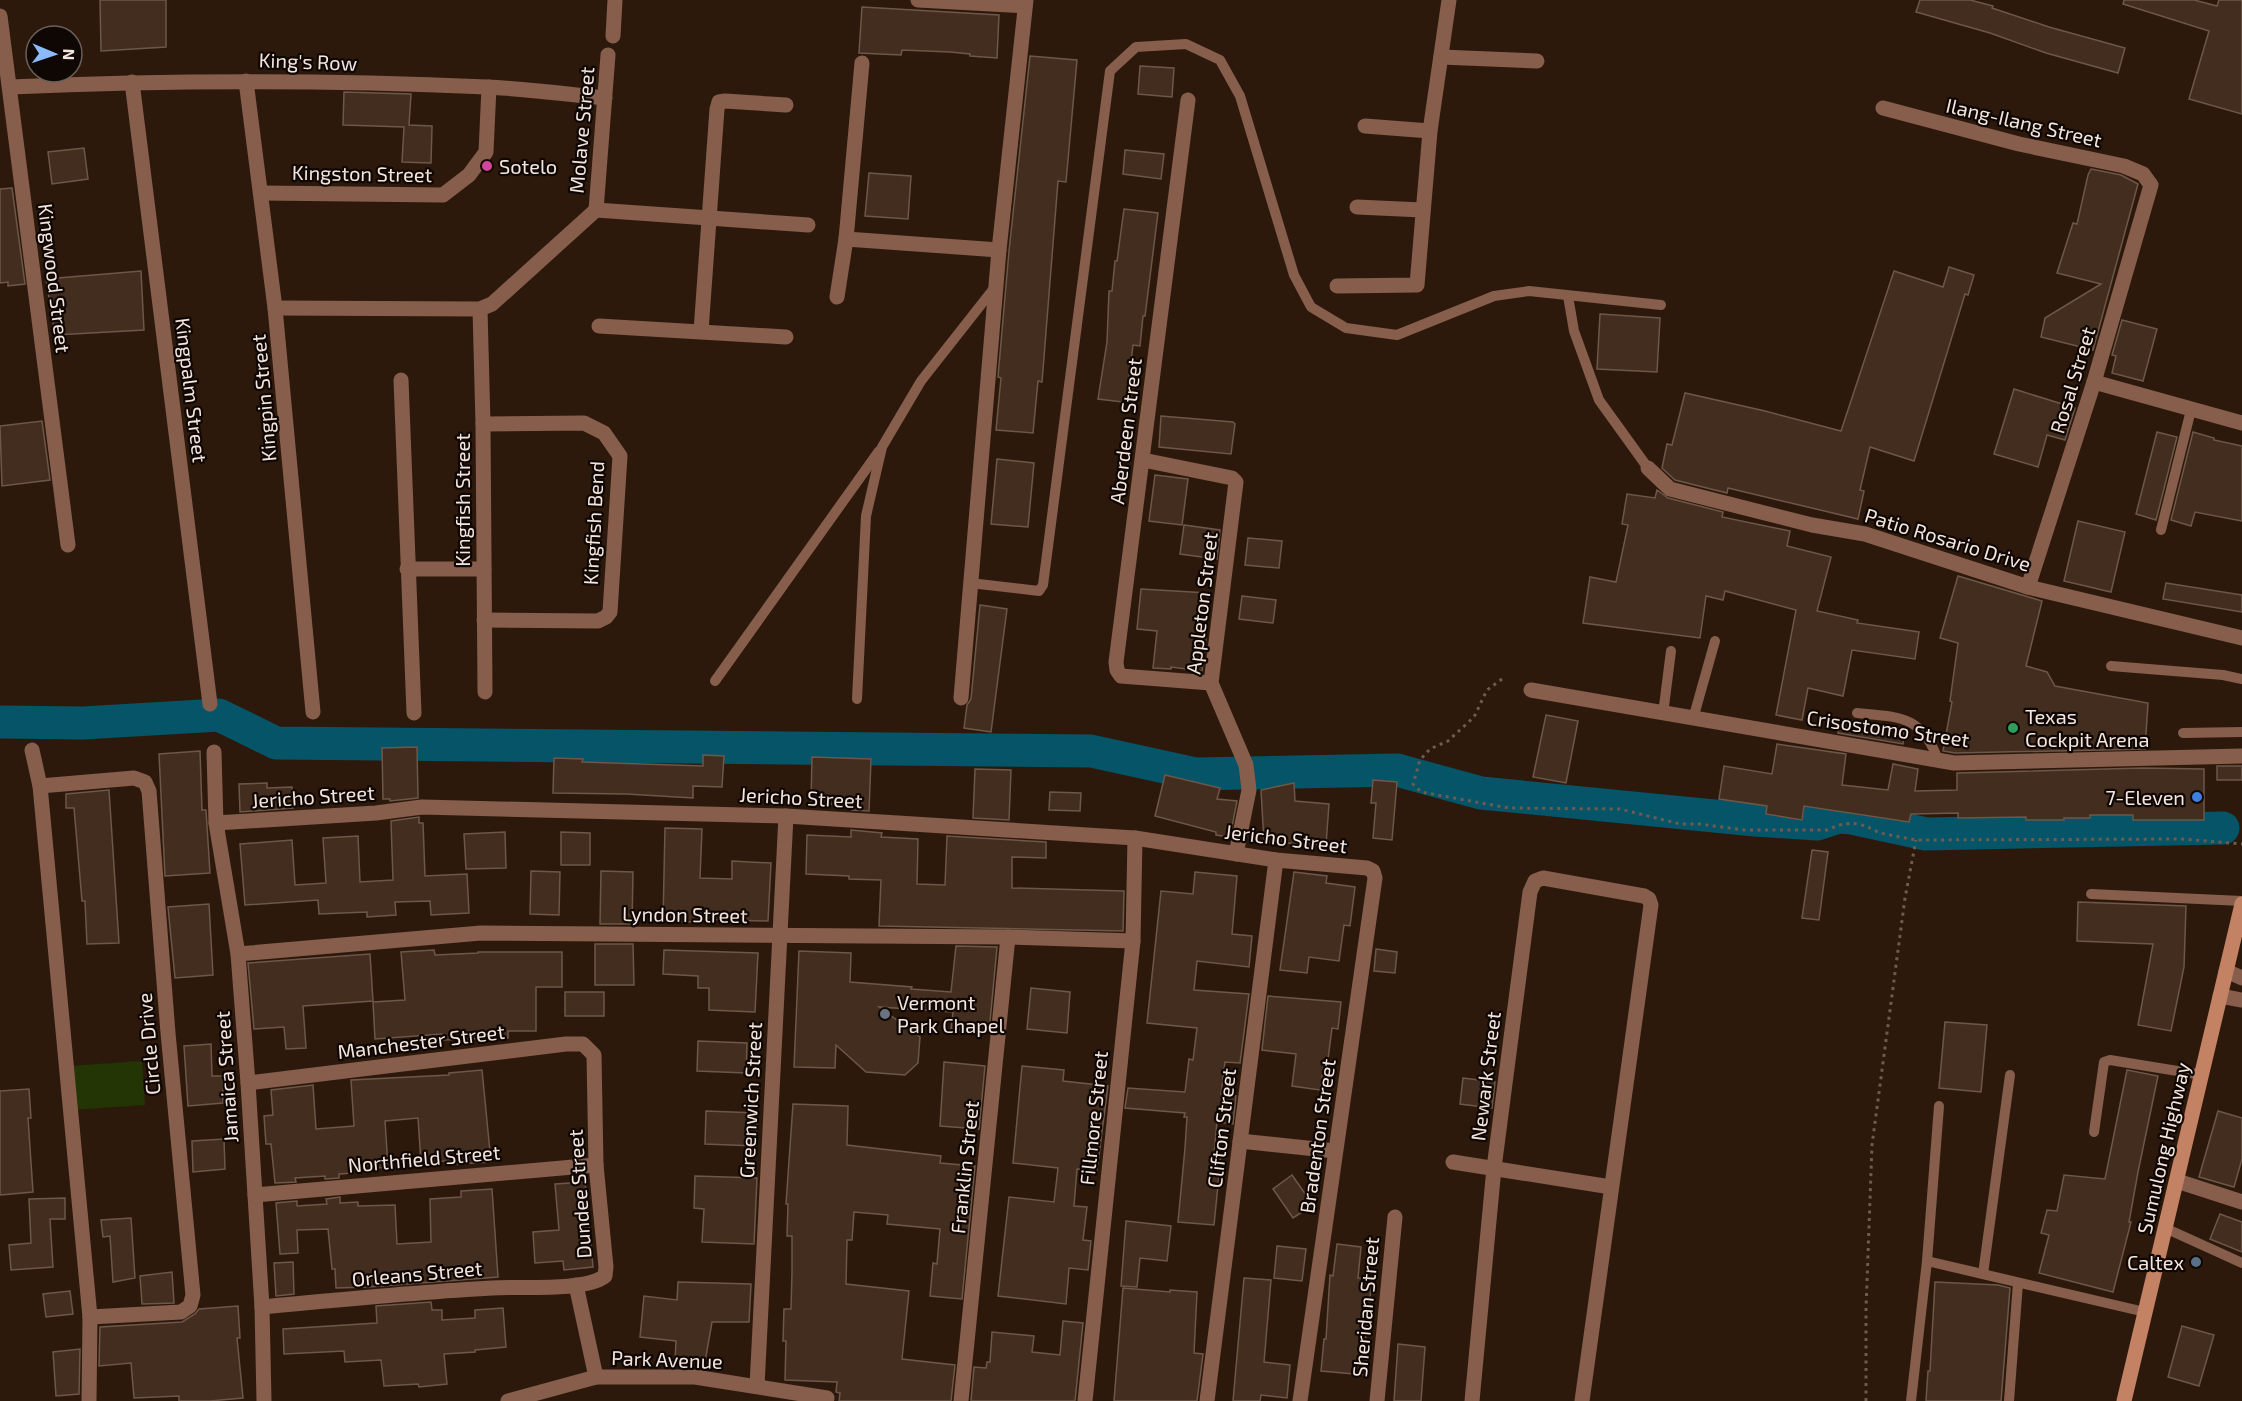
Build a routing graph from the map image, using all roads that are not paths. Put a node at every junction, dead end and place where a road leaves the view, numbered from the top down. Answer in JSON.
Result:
{"nodes":[{"id":1,"x":615,"y":0,"type":"edge"},
{"id":2,"x":918,"y":0,"type":"edge"},
{"id":3,"x":1449,"y":0,"type":"edge"},
{"id":4,"x":1026,"y":3,"type":"edge"},
{"id":5,"x":0,"y":16,"type":"edge"},
{"id":6,"x":613,"y":36,"type":"dead end"},
{"id":7,"x":608,"y":54,"type":"dead end"},
{"id":8,"x":1441,"y":57,"type":"junction"},
{"id":9,"x":1537,"y":61,"type":"dead end"},
{"id":10,"x":862,"y":63,"type":"dead end"},
{"id":11,"x":246,"y":81,"type":"junction"},
{"id":12,"x":132,"y":82,"type":"junction"},
{"id":13,"x":9,"y":87,"type":"junction"},
{"id":14,"x":489,"y":87,"type":"junction"},
{"id":15,"x":605,"y":98,"type":"junction"},
{"id":16,"x":1188,"y":100,"type":"dead end"},
{"id":17,"x":786,"y":105,"type":"dead end"},
{"id":18,"x":1883,"y":108,"type":"dead end"},
{"id":19,"x":1365,"y":126,"type":"dead end"},
{"id":20,"x":1430,"y":131,"type":"junction"},
{"id":21,"x":2151,"y":185,"type":"joint"},
{"id":22,"x":261,"y":193,"type":"junction"},
{"id":23,"x":1357,"y":207,"type":"dead end"},
{"id":24,"x":596,"y":210,"type":"junction"},
{"id":25,"x":1422,"y":210,"type":"junction"},
{"id":26,"x":709,"y":217,"type":"junction"},
{"id":27,"x":808,"y":225,"type":"dead end"},
{"id":28,"x":846,"y":239,"type":"junction"},
{"id":29,"x":999,"y":250,"type":"junction"},
{"id":30,"x":996,"y":286,"type":"junction"},
{"id":31,"x":1337,"y":286,"type":"dead end"},
{"id":32,"x":1568,"y":296,"type":"junction"},
{"id":33,"x":837,"y":297,"type":"dead end"},
{"id":34,"x":1660,"y":305,"type":"dead end"},
{"id":35,"x":275,"y":308,"type":"junction"},
{"id":36,"x":480,"y":309,"type":"junction"},
{"id":37,"x":599,"y":326,"type":"dead end"},
{"id":38,"x":701,"y":331,"type":"junction"},
{"id":39,"x":786,"y":337,"type":"dead end"},
{"id":40,"x":401,"y":380,"type":"dead end"},
{"id":41,"x":2094,"y":382,"type":"junction"},
{"id":42,"x":2191,"y":410,"type":"junction"},
{"id":43,"x":2242,"y":423,"type":"edge"},
{"id":44,"x":483,"y":424,"type":"junction"},
{"id":45,"x":882,"y":447,"type":"junction"},
{"id":46,"x":1143,"y":460,"type":"junction"},
{"id":47,"x":1648,"y":468,"type":"joint"},
{"id":48,"x":2161,"y":530,"type":"dead end"},
{"id":49,"x":68,"y":545,"type":"dead end"},
{"id":50,"x":407,"y":569,"type":"junction"},
{"id":51,"x":484,"y":569,"type":"junction"},
{"id":52,"x":970,"y":583,"type":"junction"},
{"id":53,"x":2028,"y":587,"type":"junction"},
{"id":54,"x":484,"y":620,"type":"junction"},
{"id":55,"x":2242,"y":638,"type":"edge"},
{"id":56,"x":1715,"y":641,"type":"dead end"},
{"id":57,"x":1671,"y":651,"type":"dead end"},
{"id":58,"x":2111,"y":666,"type":"dead end"},
{"id":59,"x":2242,"y":679,"type":"edge"},
{"id":60,"x":715,"y":681,"type":"dead end"},
{"id":61,"x":1211,"y":683,"type":"junction"},
{"id":62,"x":1532,"y":690,"type":"dead end"},
{"id":63,"x":485,"y":692,"type":"dead end"},
{"id":64,"x":961,"y":698,"type":"dead end"},
{"id":65,"x":856,"y":699,"type":"dead end"},
{"id":66,"x":210,"y":704,"type":"dead end"},
{"id":67,"x":313,"y":712,"type":"dead end"},
{"id":68,"x":414,"y":713,"type":"dead end"},
{"id":69,"x":1857,"y":713,"type":"dead end"},
{"id":70,"x":1664,"y":714,"type":"junction"},
{"id":71,"x":1692,"y":719,"type":"junction"},
{"id":72,"x":2242,"y":732,"type":"edge"},
{"id":73,"x":2183,"y":733,"type":"dead end"},
{"id":74,"x":32,"y":750,"type":"dead end"},
{"id":75,"x":214,"y":752,"type":"dead end"},
{"id":76,"x":2242,"y":756,"type":"edge"},
{"id":77,"x":1938,"y":760,"type":"junction"},
{"id":78,"x":40,"y":786,"type":"junction"},
{"id":79,"x":786,"y":816,"type":"junction"},
{"id":80,"x":216,"y":823,"type":"junction"},
{"id":81,"x":1135,"y":838,"type":"junction"},
{"id":82,"x":1236,"y":854,"type":"junction"},
{"id":83,"x":1276,"y":861,"type":"junction"},
{"id":84,"x":1376,"y":878,"type":"joint"},
{"id":85,"x":2091,"y":894,"type":"dead end"},
{"id":86,"x":2242,"y":902,"type":"edge"},
{"id":87,"x":780,"y":936,"type":"junction"},
{"id":88,"x":1008,"y":937,"type":"junction"},
{"id":89,"x":1133,"y":941,"type":"junction"},
{"id":90,"x":237,"y":954,"type":"junction"},
{"id":91,"x":2226,"y":971,"type":"junction"},
{"id":92,"x":2242,"y":978,"type":"edge"},
{"id":93,"x":2220,"y":996,"type":"junction"},
{"id":94,"x":2242,"y":1000,"type":"edge"},
{"id":95,"x":594,"y":1055,"type":"joint"},
{"id":96,"x":2010,"y":1075,"type":"dead end"},
{"id":97,"x":2202,"y":1075,"type":"junction"},
{"id":98,"x":248,"y":1083,"type":"junction"},
{"id":99,"x":1940,"y":1106,"type":"dead end"},
{"id":100,"x":2094,"y":1132,"type":"dead end"},
{"id":101,"x":1240,"y":1141,"type":"junction"},
{"id":102,"x":1335,"y":1151,"type":"junction"},
{"id":103,"x":1453,"y":1162,"type":"dead end"},
{"id":104,"x":596,"y":1166,"type":"junction"},
{"id":105,"x":1494,"y":1168,"type":"junction"},
{"id":106,"x":2177,"y":1181,"type":"junction"},
{"id":107,"x":1611,"y":1187,"type":"junction"},
{"id":108,"x":255,"y":1195,"type":"junction"},
{"id":109,"x":2236,"y":1200,"type":"edge"},
{"id":110,"x":1395,"y":1217,"type":"dead end"},
{"id":111,"x":2165,"y":1228,"type":"junction"},
{"id":112,"x":1927,"y":1261,"type":"junction"},
{"id":113,"x":2242,"y":1263,"type":"edge"},
{"id":114,"x":1983,"y":1274,"type":"junction"},
{"id":115,"x":2018,"y":1282,"type":"junction"},
{"id":116,"x":576,"y":1285,"type":"junction"},
{"id":117,"x":262,"y":1306,"type":"junction"},
{"id":118,"x":2145,"y":1312,"type":"junction"},
{"id":119,"x":90,"y":1317,"type":"junction"},
{"id":120,"x":596,"y":1377,"type":"junction"},
{"id":121,"x":757,"y":1386,"type":"junction"},
{"id":122,"x":827,"y":1398,"type":"dead end"},
{"id":123,"x":89,"y":1401,"type":"edge"},
{"id":124,"x":264,"y":1401,"type":"edge"},
{"id":125,"x":508,"y":1401,"type":"edge"},
{"id":126,"x":961,"y":1401,"type":"edge"},
{"id":127,"x":1085,"y":1401,"type":"edge"},
{"id":128,"x":1207,"y":1401,"type":"edge"},
{"id":129,"x":1300,"y":1401,"type":"edge"},
{"id":130,"x":1377,"y":1401,"type":"edge"},
{"id":131,"x":1472,"y":1401,"type":"edge"},
{"id":132,"x":1582,"y":1401,"type":"edge"},
{"id":133,"x":1911,"y":1401,"type":"edge"},
{"id":134,"x":2009,"y":1401,"type":"edge"},
{"id":135,"x":2124,"y":1401,"type":"edge"}],
"edges":[{"from":1,"to":6,"type":"street"},
{"from":2,"to":4,"type":"street"},
{"from":3,"to":8,"type":"street"},
{"from":4,"to":29,"type":"street"},
{"from":5,"to":13,"type":"street","name":"Kingwood Street"},
{"from":7,"to":15,"type":"street","name":"Molave Street"},
{"from":8,"to":9,"type":"street"},
{"from":8,"to":20,"type":"street"},
{"from":10,"to":28,"type":"street"},
{"from":11,"to":12,"type":"street","name":"King's Row"},
{"from":11,"to":14,"type":"street","name":"King's Row"},
{"from":11,"to":22,"type":"street","name":"Kingpin Street"},
{"from":12,"to":13,"type":"street","name":"King's Row"},
{"from":12,"to":66,"type":"street","name":"Kingpalm Street"},
{"from":13,"to":49,"type":"street","name":"Kingwood Street"},
{"from":14,"to":15,"type":"street","name":"King's Row"},
{"from":14,"to":22,"type":"street","name":"Kingston Street"},
{"from":15,"to":24,"type":"street","name":"Molave Street"},
{"from":16,"to":46,"type":"street","name":"Aberdeen Street"},
{"from":17,"to":26,"type":"street"},
{"from":18,"to":21,"type":"street","name":"Ilang-Ilang Street"},
{"from":19,"to":20,"type":"street"},
{"from":20,"to":25,"type":"street"},
{"from":21,"to":41,"type":"street","name":"Rosal Street"},
{"from":22,"to":35,"type":"street","name":"Kingpin Street"},
{"from":23,"to":25,"type":"street"},
{"from":24,"to":26,"type":"street"},
{"from":24,"to":36,"type":"street"},
{"from":25,"to":31,"type":"street"},
{"from":26,"to":27,"type":"street"},
{"from":26,"to":38,"type":"street"},
{"from":28,"to":29,"type":"street"},
{"from":28,"to":33,"type":"street"},
{"from":29,"to":30,"type":"street"},
{"from":30,"to":45,"type":"lane"},
{"from":30,"to":52,"type":"street"},
{"from":32,"to":34,"type":"lane"},
{"from":32,"to":47,"type":"lane"},
{"from":32,"to":52,"type":"lane"},
{"from":35,"to":36,"type":"street"},
{"from":35,"to":67,"type":"street","name":"Kingpin Street"},
{"from":36,"to":44,"type":"street","name":"Kingfish Street"},
{"from":37,"to":38,"type":"street"},
{"from":38,"to":39,"type":"street"},
{"from":40,"to":50,"type":"street"},
{"from":41,"to":42,"type":"street"},
{"from":41,"to":53,"type":"street","name":"Rosal Street"},
{"from":42,"to":43,"type":"street"},
{"from":42,"to":48,"type":"lane"},
{"from":44,"to":51,"type":"street","name":"Kingfish Street"},
{"from":44,"to":54,"type":"street","name":"Kingfish Bend"},
{"from":45,"to":60,"type":"lane"},
{"from":45,"to":65,"type":"lane"},
{"from":46,"to":61,"type":"street","name":"Appleton Street"},
{"from":46,"to":61,"type":"street","name":"Aberdeen Street"},
{"from":47,"to":53,"type":"street","name":"Patio Rosario Drive"},
{"from":50,"to":51,"type":"street"},
{"from":50,"to":68,"type":"street"},
{"from":51,"to":54,"type":"street","name":"Kingfish Street"},
{"from":52,"to":64,"type":"street"},
{"from":53,"to":55,"type":"street","name":"Patio Rosario Drive"},
{"from":54,"to":63,"type":"street","name":"Kingfish Street"},
{"from":56,"to":71,"type":"lane"},
{"from":57,"to":70,"type":"lane"},
{"from":58,"to":59,"type":"lane"},
{"from":61,"to":82,"type":"street","name":"Appleton Street"},
{"from":62,"to":70,"type":"street","name":"Crisostomo Street"},
{"from":69,"to":77,"type":"lane"},
{"from":70,"to":71,"type":"street","name":"Crisostomo Street"},
{"from":71,"to":77,"type":"street","name":"Crisostomo Street"},
{"from":72,"to":73,"type":"lane"},
{"from":74,"to":78,"type":"street"},
{"from":75,"to":80,"type":"street","name":"Jamaica Street"},
{"from":76,"to":77,"type":"street","name":"Crisostomo Street"},
{"from":78,"to":119,"type":"street"},
{"from":78,"to":119,"type":"street","name":"Circle Drive"},
{"from":79,"to":80,"type":"street","name":"Jericho Street"},
{"from":79,"to":81,"type":"street","name":"Jericho Street"},
{"from":79,"to":87,"type":"street","name":"Greenwich Street"},
{"from":80,"to":90,"type":"street","name":"Jamaica Street"},
{"from":81,"to":82,"type":"street","name":"Jericho Street"},
{"from":81,"to":89,"type":"street","name":"Fillmore Street"},
{"from":82,"to":83,"type":"street","name":"Jericho Street"},
{"from":83,"to":84,"type":"street","name":"Jericho Street"},
{"from":83,"to":101,"type":"street","name":"Clifton Street"},
{"from":84,"to":102,"type":"street","name":"Bradenton Street"},
{"from":85,"to":86,"type":"lane"},
{"from":86,"to":91,"type":"main road","name":"Sumulong Highway"},
{"from":87,"to":88,"type":"street","name":"Lyndon Street"},
{"from":87,"to":90,"type":"street","name":"Lyndon Street"},
{"from":87,"to":121,"type":"street","name":"Greenwich Street"},
{"from":88,"to":89,"type":"street","name":"Lyndon Street"},
{"from":88,"to":126,"type":"street","name":"Franklin Street"},
{"from":89,"to":127,"type":"street","name":"Fillmore Street"},
{"from":90,"to":98,"type":"street","name":"Jamaica Street"},
{"from":91,"to":92,"type":"street"},
{"from":91,"to":93,"type":"main road","name":"Sumulong Highway"},
{"from":93,"to":94,"type":"street"},
{"from":93,"to":97,"type":"main road","name":"Sumulong Highway"},
{"from":95,"to":98,"type":"street","name":"Manchester Street"},
{"from":95,"to":104,"type":"street","name":"Dundee Street"},
{"from":96,"to":114,"type":"lane"},
{"from":97,"to":100,"type":"lane"},
{"from":97,"to":106,"type":"main road","name":"Sumulong Highway"},
{"from":98,"to":108,"type":"street","name":"Jamaica Street"},
{"from":99,"to":112,"type":"lane"},
{"from":101,"to":102,"type":"street"},
{"from":101,"to":128,"type":"street","name":"Clifton Street"},
{"from":102,"to":129,"type":"street","name":"Bradenton Street"},
{"from":103,"to":105,"type":"street"},
{"from":104,"to":108,"type":"street","name":"Northfield Street"},
{"from":104,"to":116,"type":"street","name":"Dundee Street"},
{"from":105,"to":107,"type":"street"},
{"from":105,"to":107,"type":"street","name":"Newark Street"},
{"from":105,"to":131,"type":"street","name":"Newark Street"},
{"from":106,"to":109,"type":"street"},
{"from":106,"to":111,"type":"main road","name":"Sumulong Highway"},
{"from":107,"to":132,"type":"street"},
{"from":108,"to":117,"type":"street","name":"Jamaica Street"},
{"from":110,"to":130,"type":"street","name":"Sheridan Street"},
{"from":111,"to":113,"type":"lane"},
{"from":111,"to":118,"type":"main road","name":"Sumulong Highway"},
{"from":112,"to":114,"type":"lane"},
{"from":112,"to":133,"type":"lane"},
{"from":114,"to":115,"type":"lane"},
{"from":115,"to":118,"type":"lane"},
{"from":115,"to":134,"type":"lane"},
{"from":116,"to":117,"type":"street","name":"Orleans Street"},
{"from":116,"to":120,"type":"street","name":"Dundee Street"},
{"from":117,"to":124,"type":"street","name":"Jamaica Street"},
{"from":118,"to":135,"type":"main road","name":"Sumulong Highway"},
{"from":119,"to":123,"type":"street"},
{"from":120,"to":121,"type":"street","name":"Park Avenue"},
{"from":120,"to":125,"type":"street","name":"Park Avenue"},
{"from":121,"to":122,"type":"street","name":"Park Avenue"}]}
